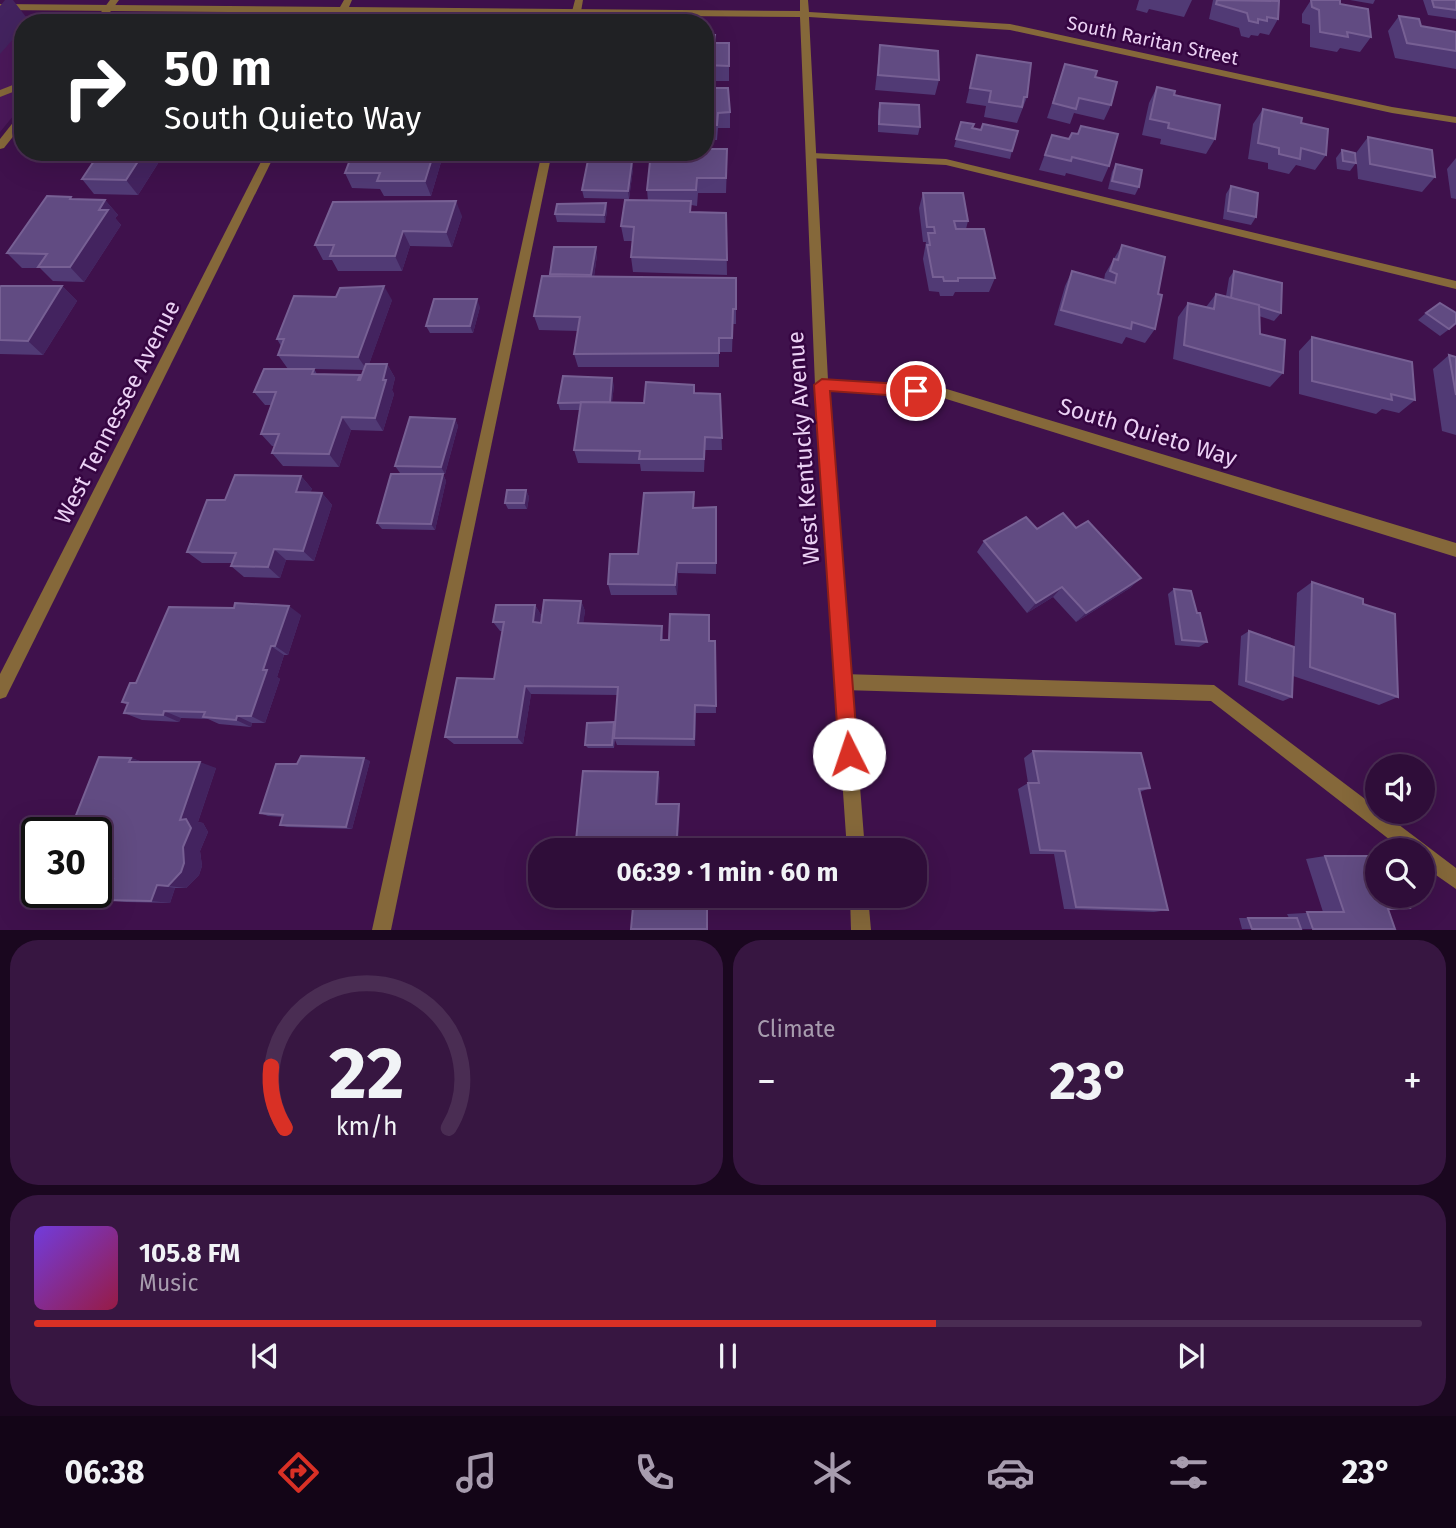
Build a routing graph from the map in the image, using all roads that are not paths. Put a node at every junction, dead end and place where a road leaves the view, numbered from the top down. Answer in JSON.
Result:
{"nodes":[{"id":1,"x":348,"y":0,"type":"edge"},
{"id":2,"x":112,"y":4,"type":"edge"},
{"id":3,"x":0,"y":7,"type":"edge"},
{"id":4,"x":805,"y":7,"type":"edge"},
{"id":5,"x":343,"y":10,"type":"junction"},
{"id":6,"x":341,"y":14,"type":"edge"},
{"id":7,"x":476,"y":14,"type":"edge"},
{"id":8,"x":645,"y":14,"type":"edge"},
{"id":9,"x":1456,"y":120,"type":"edge"},
{"id":10,"x":14,"y":128,"type":"edge"},
{"id":11,"x":0,"y":146,"type":"edge"},
{"id":12,"x":812,"y":156,"type":"junction"},
{"id":13,"x":266,"y":161,"type":"edge"},
{"id":14,"x":545,"y":161,"type":"edge"},
{"id":15,"x":1456,"y":285,"type":"edge"},
{"id":16,"x":822,"y":385,"type":"junction"},
{"id":17,"x":1456,"y":550,"type":"edge"},
{"id":18,"x":843,"y":682,"type":"junction"},
{"id":19,"x":0,"y":691,"type":"edge"},
{"id":20,"x":855,"y":838,"type":"edge"},
{"id":21,"x":1402,"y":838,"type":"edge"},
{"id":22,"x":1435,"y":864,"type":"edge"},
{"id":23,"x":1456,"y":880,"type":"edge"},
{"id":24,"x":860,"y":908,"type":"edge"},
{"id":25,"x":382,"y":929,"type":"edge"},
{"id":26,"x":861,"y":929,"type":"edge"}],
"edges":[{"from":1,"to":5,"type":"street"},
{"from":2,"to":3,"type":"street","name":"South Raritan Street"},
{"from":2,"to":5,"type":"street","name":"South Raritan Street"},
{"from":4,"to":8,"type":"street","name":"South Raritan Street"},
{"from":4,"to":9,"type":"street","name":"South Raritan Street"},
{"from":4,"to":12,"type":"street","name":"West Kentucky Avenue"},
{"from":5,"to":6,"type":"street"},
{"from":5,"to":7,"type":"street","name":"South Raritan Street"},
{"from":10,"to":11,"type":"street"},
{"from":12,"to":15,"type":"street"},
{"from":12,"to":16,"type":"street","name":"West Kentucky Avenue"},
{"from":13,"to":19,"type":"street","name":"West Tennessee Avenue"},
{"from":14,"to":25,"type":"street"},
{"from":16,"to":17,"type":"street","name":"South Quieto Way"},
{"from":16,"to":18,"type":"street","name":"West Kentucky Avenue"},
{"from":18,"to":20,"type":"street","name":"West Kentucky Avenue"},
{"from":18,"to":21,"type":"street"},
{"from":22,"to":23,"type":"street"},
{"from":24,"to":26,"type":"street"}]}
